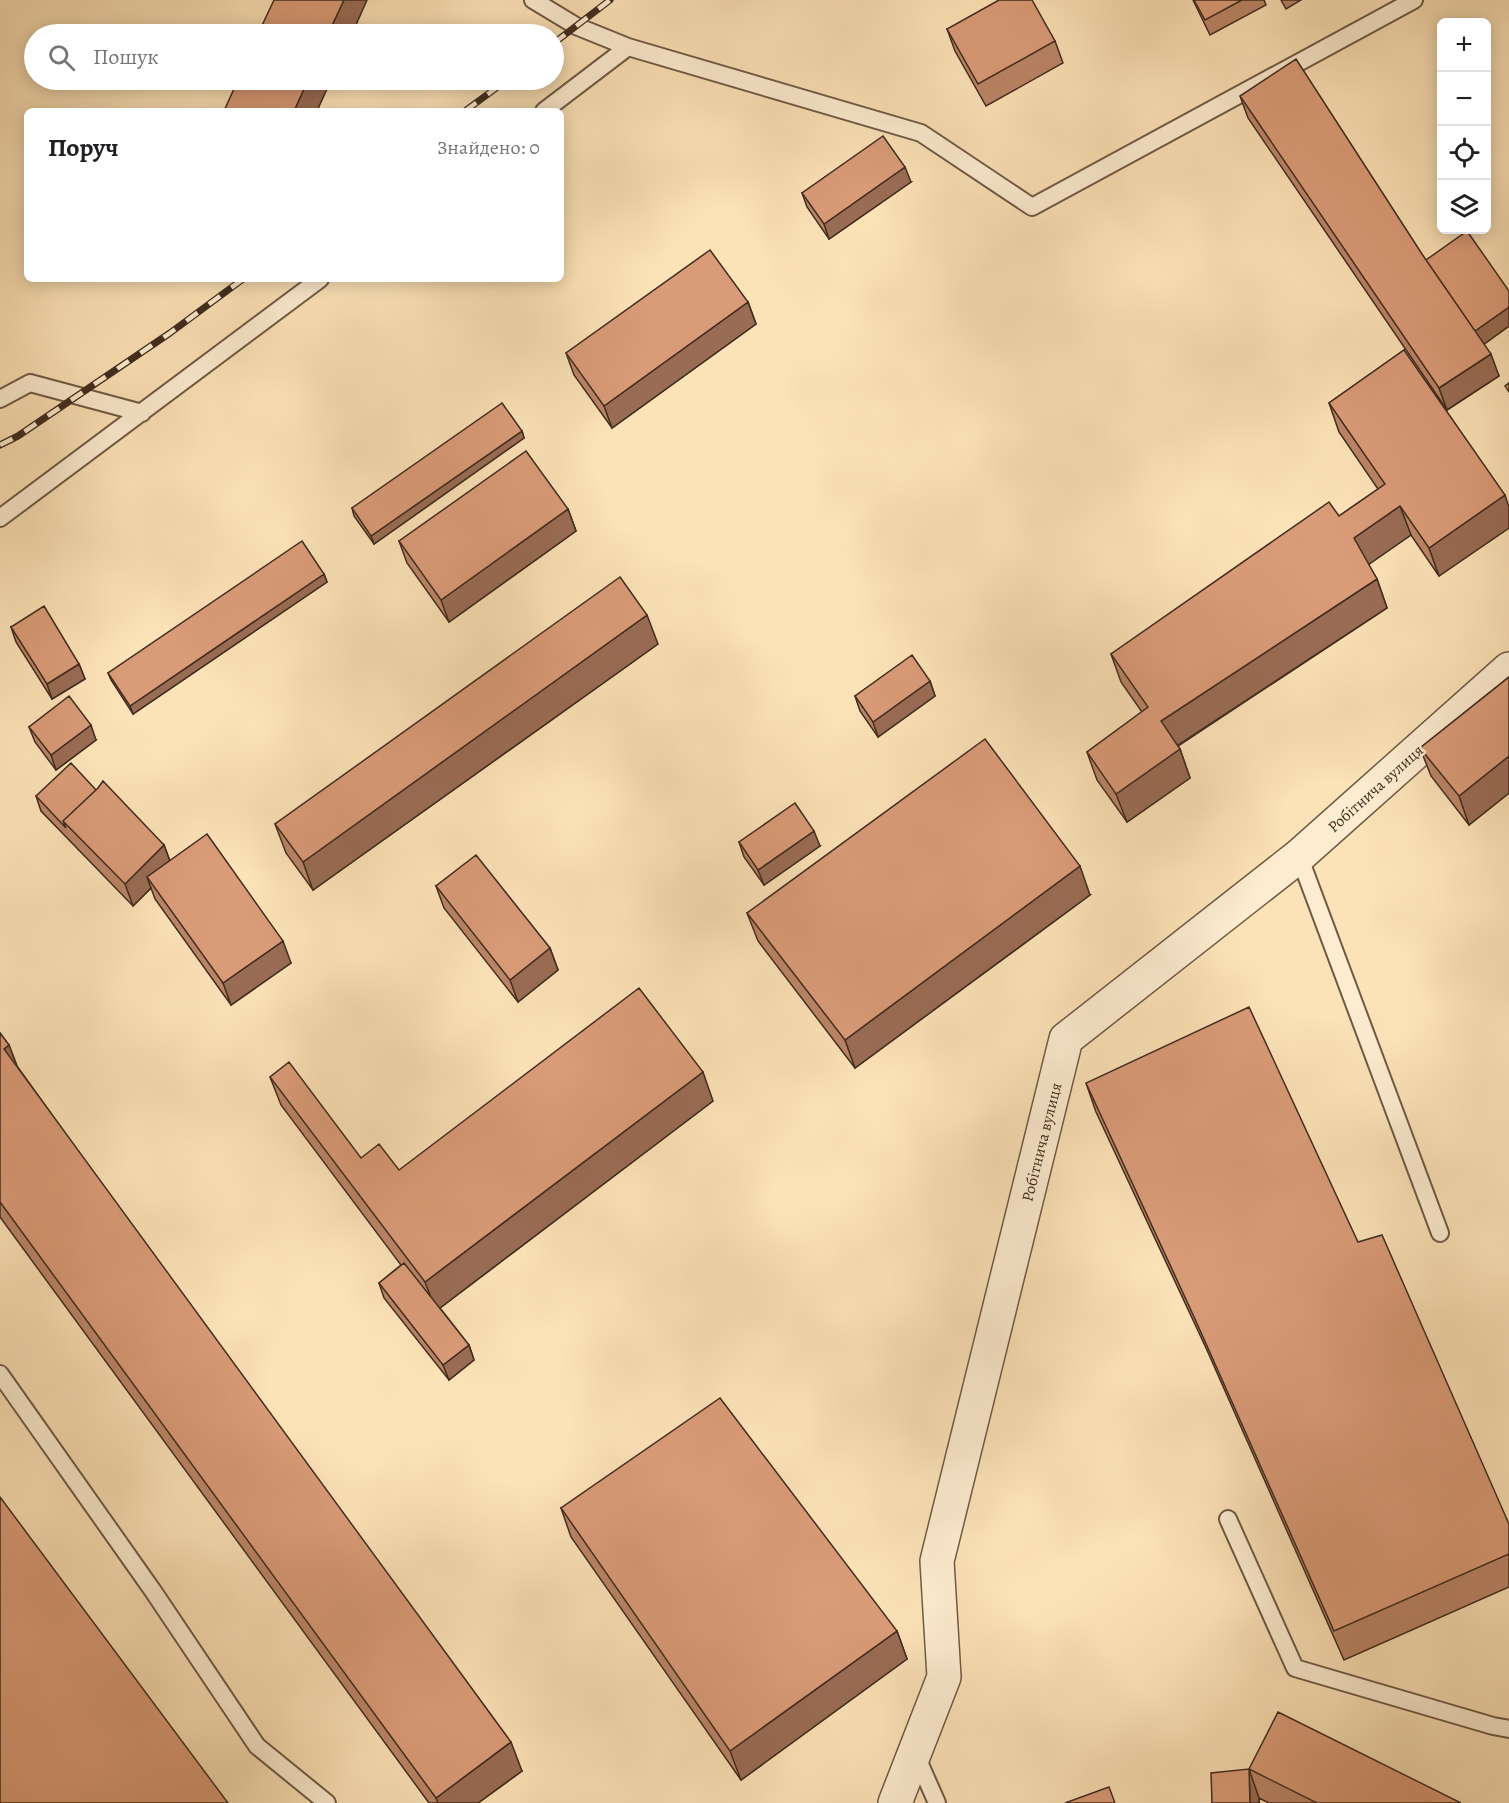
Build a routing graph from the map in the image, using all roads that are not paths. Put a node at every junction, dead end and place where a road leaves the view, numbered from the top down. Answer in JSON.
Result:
{"nodes":[{"id":1,"x":533,"y":0,"type":"edge"},
{"id":2,"x":1414,"y":0,"type":"edge"},
{"id":3,"x":628,"y":47,"type":"junction"},
{"id":4,"x":548,"y":108,"type":"edge"},
{"id":5,"x":316,"y":282,"type":"edge"},
{"id":6,"x":0,"y":399,"type":"edge"},
{"id":7,"x":142,"y":413,"type":"junction"},
{"id":8,"x":0,"y":518,"type":"edge"},
{"id":9,"x":1509,"y":669,"type":"edge"},
{"id":10,"x":1299,"y":856,"type":"junction"},
{"id":11,"x":1440,"y":1233,"type":"dead end"},
{"id":12,"x":0,"y":1374,"type":"edge"},
{"id":13,"x":1228,"y":1519,"type":"dead end"},
{"id":14,"x":1509,"y":1729,"type":"edge"},
{"id":15,"x":915,"y":1752,"type":"junction"},
{"id":16,"x":327,"y":1803,"type":"edge"},
{"id":17,"x":895,"y":1803,"type":"edge"},
{"id":18,"x":937,"y":1803,"type":"edge"}],
"edges":[{"from":1,"to":3,"type":"lane"},
{"from":2,"to":3,"type":"lane"},
{"from":3,"to":4,"type":"lane"},
{"from":5,"to":7,"type":"lane"},
{"from":6,"to":7,"type":"lane"},
{"from":7,"to":8,"type":"lane"},
{"from":9,"to":10,"type":"street","name":"Робітнича вулиця"},
{"from":10,"to":11,"type":"lane"},
{"from":10,"to":15,"type":"street","name":"Робітнича вулиця"},
{"from":12,"to":16,"type":"lane"},
{"from":13,"to":14,"type":"lane"},
{"from":15,"to":17,"type":"street","name":"Робітнича вулиця"},
{"from":15,"to":18,"type":"lane"}]}
